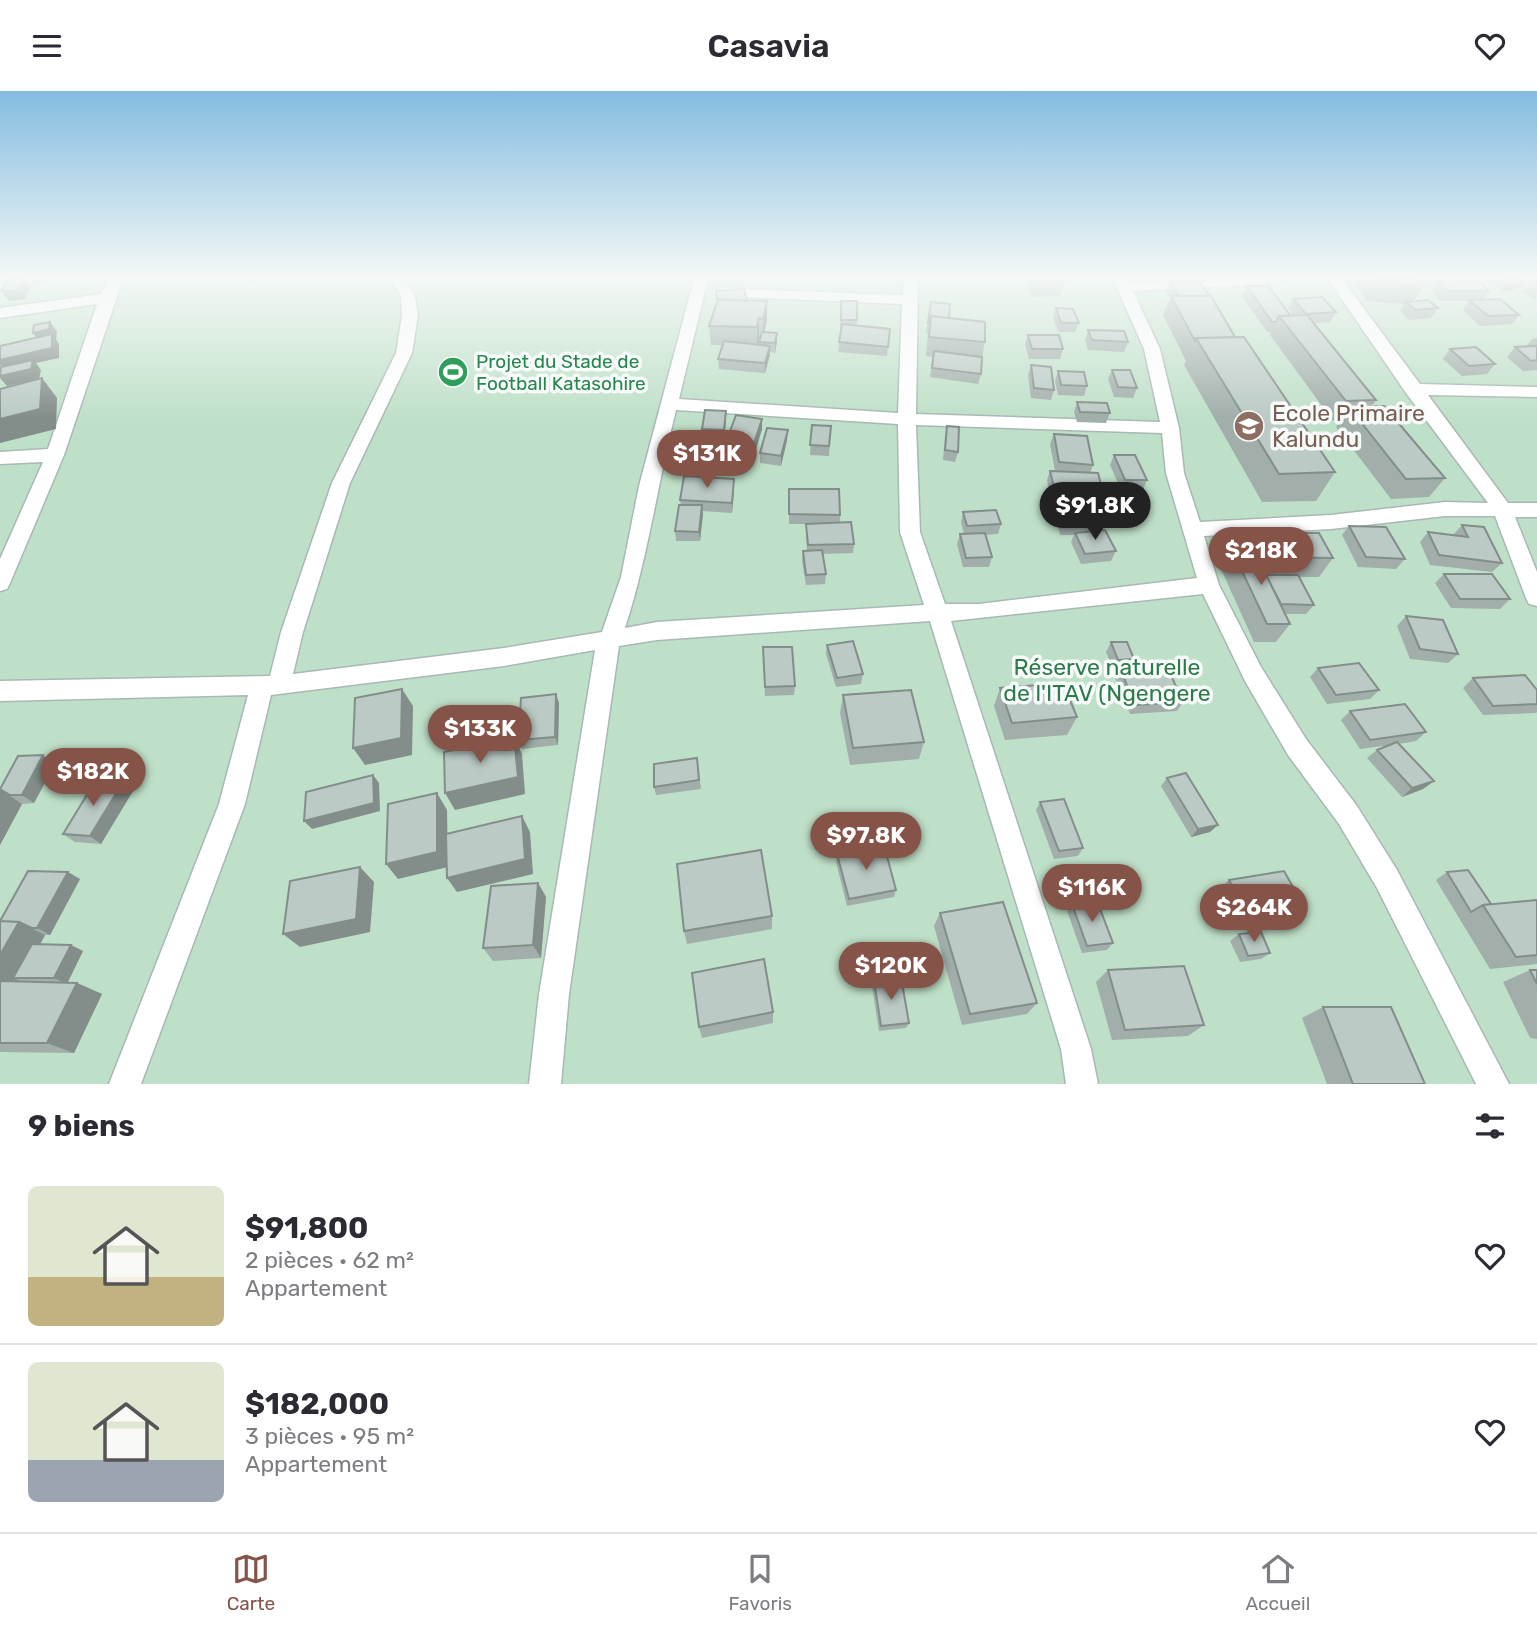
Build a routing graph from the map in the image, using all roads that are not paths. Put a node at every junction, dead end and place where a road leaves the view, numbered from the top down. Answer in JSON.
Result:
{"nodes":[{"id":1,"x":98,"y":325,"type":"edge"},
{"id":2,"x":408,"y":325,"type":"edge"},
{"id":3,"x":689,"y":325,"type":"edge"},
{"id":4,"x":909,"y":325,"type":"edge"},
{"id":5,"x":1141,"y":325,"type":"edge"},
{"id":6,"x":1367,"y":325,"type":"edge"},
{"id":7,"x":1412,"y":389,"type":"junction"},
{"id":8,"x":1537,"y":392,"type":"edge"},
{"id":9,"x":669,"y":404,"type":"junction"},
{"id":10,"x":907,"y":419,"type":"junction"},
{"id":11,"x":1170,"y":428,"type":"junction"},
{"id":12,"x":55,"y":456,"type":"junction"},
{"id":13,"x":0,"y":458,"type":"edge"},
{"id":14,"x":1501,"y":507,"type":"junction"},
{"id":15,"x":1537,"y":510,"type":"edge"},
{"id":16,"x":1190,"y":530,"type":"junction"},
{"id":17,"x":0,"y":583,"type":"edge"},
{"id":18,"x":1209,"y":585,"type":"junction"},
{"id":19,"x":1537,"y":598,"type":"edge"},
{"id":20,"x":937,"y":613,"type":"junction"},
{"id":21,"x":610,"y":639,"type":"junction"},
{"id":22,"x":271,"y":685,"type":"junction"},
{"id":23,"x":0,"y":691,"type":"edge"},
{"id":24,"x":125,"y":1084,"type":"edge"},
{"id":25,"x":545,"y":1084,"type":"edge"},
{"id":26,"x":1082,"y":1084,"type":"edge"},
{"id":27,"x":1493,"y":1084,"type":"edge"}],
"edges":[{"from":1,"to":12,"type":"street"},
{"from":2,"to":22,"type":"street"},
{"from":3,"to":9,"type":"street"},
{"from":4,"to":10,"type":"street"},
{"from":5,"to":11,"type":"street"},
{"from":6,"to":7,"type":"street"},
{"from":7,"to":8,"type":"street"},
{"from":7,"to":14,"type":"street"},
{"from":9,"to":10,"type":"street"},
{"from":9,"to":21,"type":"street"},
{"from":10,"to":11,"type":"street"},
{"from":10,"to":20,"type":"street"},
{"from":11,"to":16,"type":"street"},
{"from":12,"to":13,"type":"street"},
{"from":12,"to":17,"type":"street"},
{"from":14,"to":15,"type":"street"},
{"from":14,"to":16,"type":"street"},
{"from":14,"to":19,"type":"street"},
{"from":16,"to":18,"type":"street"},
{"from":18,"to":20,"type":"street"},
{"from":18,"to":27,"type":"street"},
{"from":20,"to":21,"type":"street"},
{"from":20,"to":26,"type":"street"},
{"from":21,"to":22,"type":"street"},
{"from":21,"to":25,"type":"street"},
{"from":22,"to":23,"type":"street"},
{"from":22,"to":24,"type":"street"}]}
